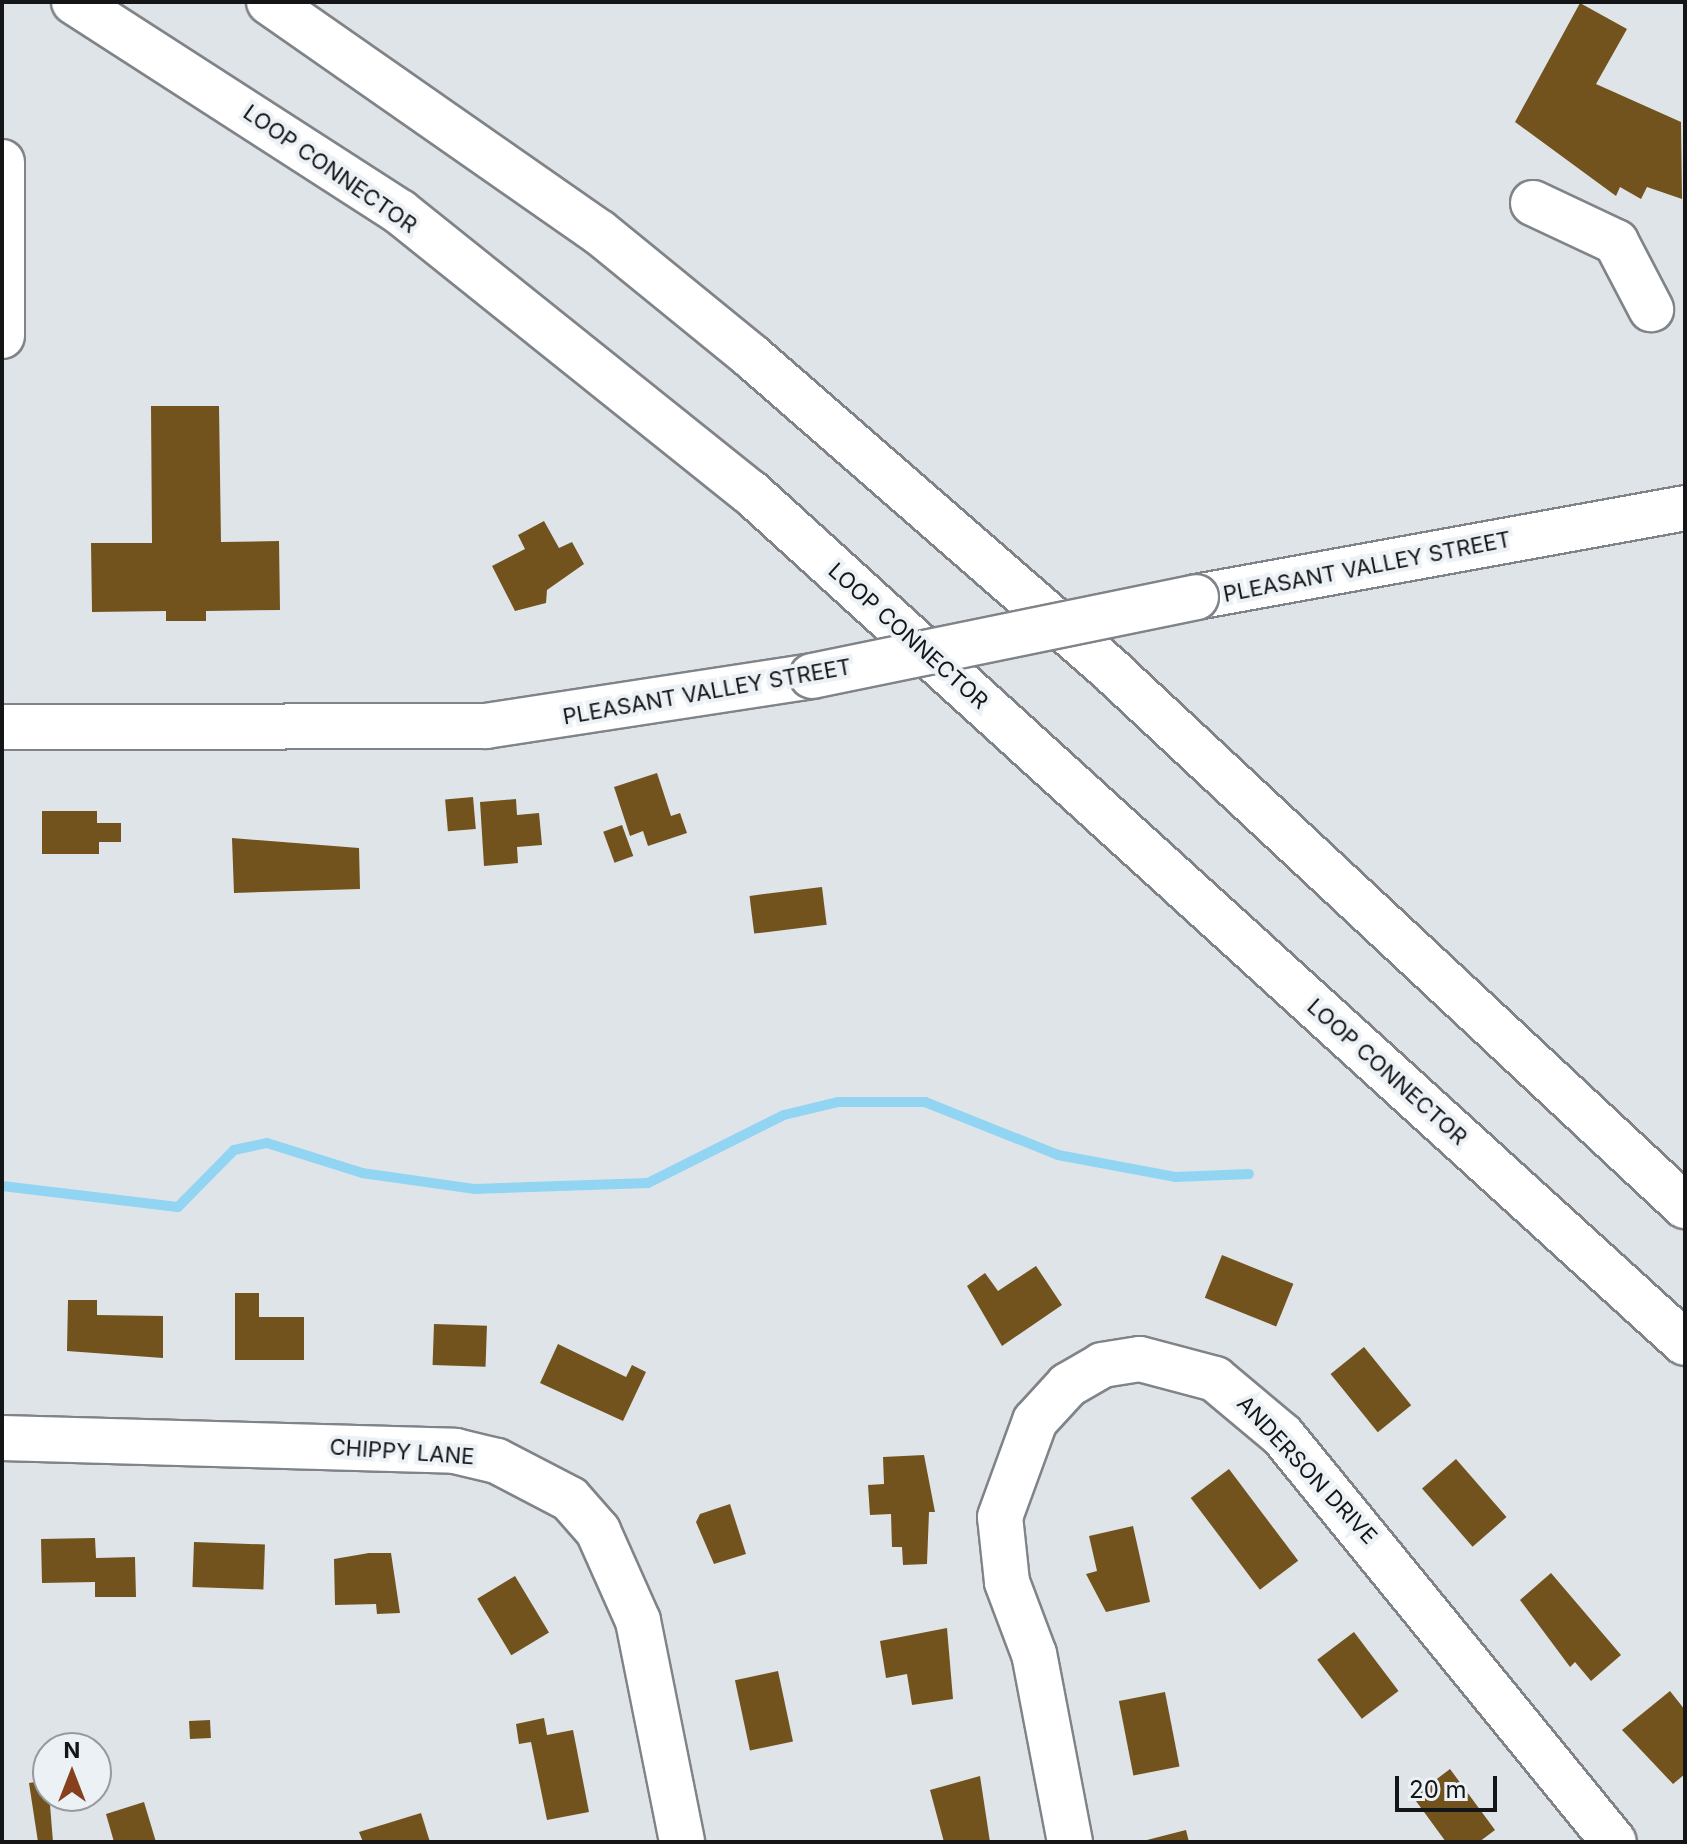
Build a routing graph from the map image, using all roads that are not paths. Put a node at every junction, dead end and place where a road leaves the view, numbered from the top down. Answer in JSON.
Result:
{"nodes":[{"id":1,"x":74,"y":2,"type":"edge"},
{"id":2,"x":269,"y":2,"type":"edge"},
{"id":3,"x":2,"y":162,"type":"edge"},
{"id":4,"x":1533,"y":203,"type":"dead end"},
{"id":5,"x":1651,"y":309,"type":"dead end"},
{"id":6,"x":2,"y":336,"type":"edge"},
{"id":7,"x":1685,"y":508,"type":"edge"},
{"id":8,"x":2,"y":727,"type":"edge"},
{"id":9,"x":1471,"y":1010,"type":"junction"},
{"id":10,"x":1685,"y":1185,"type":"edge"},
{"id":11,"x":1685,"y":1206,"type":"edge"},
{"id":12,"x":1685,"y":1343,"type":"edge"},
{"id":13,"x":2,"y":1438,"type":"edge"},
{"id":14,"x":682,"y":1842,"type":"edge"},
{"id":15,"x":1070,"y":1842,"type":"edge"},
{"id":16,"x":1614,"y":1842,"type":"edge"}],
"edges":[{"from":1,"to":12,"type":"main road","name":"LOOP CONNECTOR"},
{"from":2,"to":9,"type":"main road"},
{"from":3,"to":6,"type":"main road"},
{"from":4,"to":5,"type":"main road"},
{"from":7,"to":8,"type":"main road","name":"PLEASANT VALLEY STREET","bridge":true},
{"from":9,"to":10,"type":"main road"},
{"from":9,"to":11,"type":"main road"},
{"from":13,"to":14,"type":"main road","name":"CHIPPY LANE"},
{"from":15,"to":16,"type":"main road","name":"ANDERSON DRIVE"}]}
